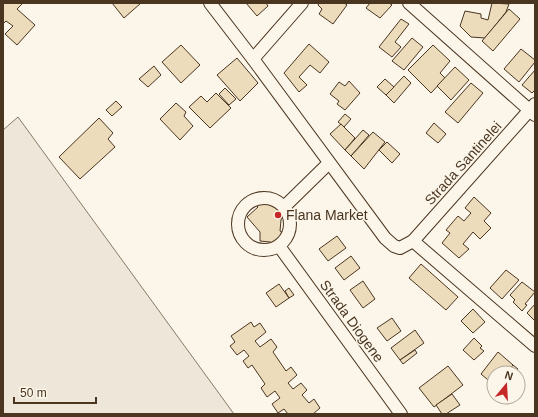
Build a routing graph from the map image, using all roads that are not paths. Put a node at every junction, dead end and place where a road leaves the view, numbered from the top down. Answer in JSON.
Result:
{"nodes":[{"id":1,"x":210,"y":3,"type":"edge"},
{"id":2,"x":302,"y":3,"type":"edge"},
{"id":3,"x":409,"y":3,"type":"edge"},
{"id":4,"x":253,"y":59,"type":"junction"},
{"id":5,"x":533,"y":110,"type":"edge"},
{"id":6,"x":330,"y":163,"type":"junction"},
{"id":7,"x":284,"y":207,"type":"junction"},
{"id":8,"x":413,"y":241,"type":"junction"},
{"id":9,"x":279,"y":246,"type":"junction"},
{"id":10,"x":535,"y":346,"type":"edge"},
{"id":11,"x":402,"y":414,"type":"edge"}],
"edges":[{"from":1,"to":4,"type":"street"},
{"from":2,"to":4,"type":"street"},
{"from":3,"to":5,"type":"street"},
{"from":4,"to":6,"type":"street"},
{"from":5,"to":8,"type":"street","name":"Strada Santinelei"},
{"from":6,"to":7,"type":"street"},
{"from":6,"to":8,"type":"street"},
{"from":7,"to":9,"type":"street"},
{"from":7,"to":9,"type":"street"},
{"from":8,"to":10,"type":"street"},
{"from":9,"to":11,"type":"street","name":"Strada Diogene"}]}
